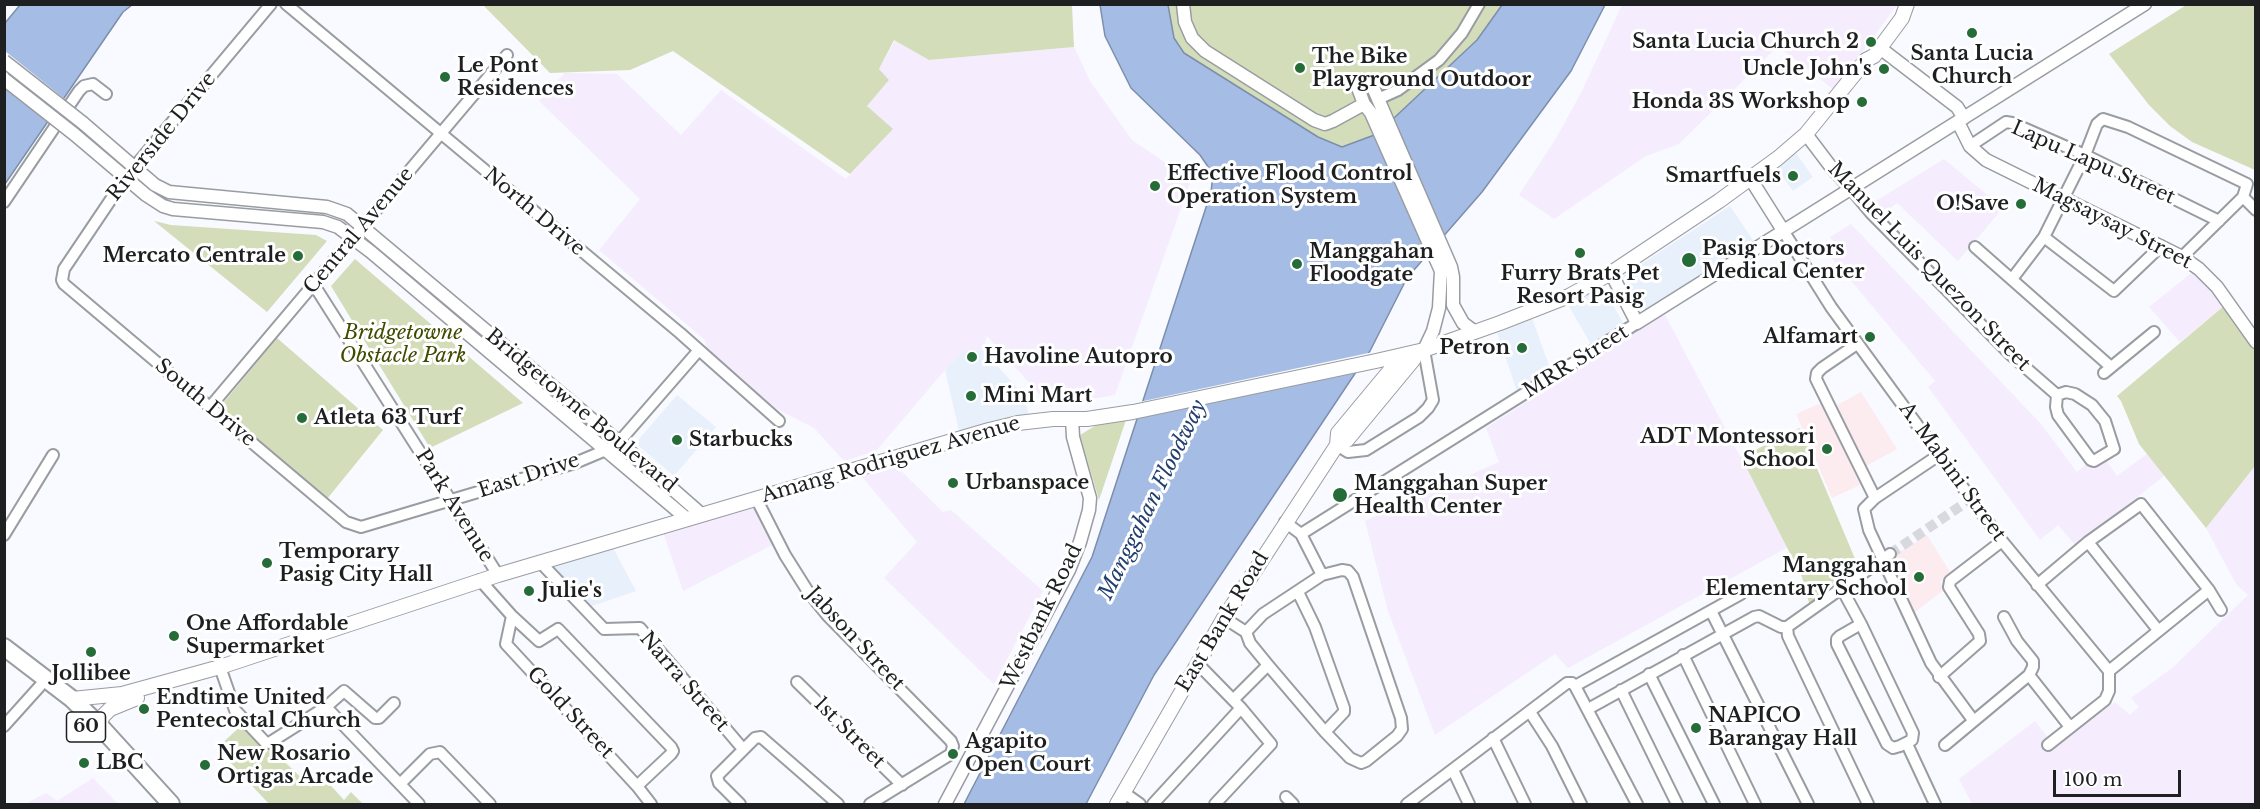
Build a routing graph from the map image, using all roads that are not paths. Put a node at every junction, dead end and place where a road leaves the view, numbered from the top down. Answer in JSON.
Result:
{"nodes":[{"id":1,"x":271,"y":4,"type":"edge"},
{"id":2,"x":286,"y":4,"type":"edge"},
{"id":3,"x":1183,"y":4,"type":"edge"},
{"id":4,"x":1479,"y":4,"type":"edge"},
{"id":5,"x":1907,"y":4,"type":"edge"},
{"id":6,"x":2145,"y":4,"type":"edge"},
{"id":7,"x":1880,"y":48,"type":"junction"},
{"id":8,"x":507,"y":55,"type":"dead end"},
{"id":9,"x":1866,"y":60,"type":"junction"},
{"id":10,"x":4,"y":61,"type":"edge"},
{"id":11,"x":4,"y":79,"type":"edge"},
{"id":12,"x":106,"y":94,"type":"dead end"},
{"id":13,"x":1374,"y":107,"type":"junction"},
{"id":14,"x":1961,"y":120,"type":"junction"},
{"id":15,"x":440,"y":134,"type":"junction"},
{"id":16,"x":1806,"y":134,"type":"junction"},
{"id":17,"x":1970,"y":146,"type":"junction"},
{"id":18,"x":2085,"y":155,"type":"junction"},
{"id":19,"x":135,"y":167,"type":"junction"},
{"id":20,"x":126,"y":177,"type":"junction"},
{"id":21,"x":1750,"y":178,"type":"junction"},
{"id":22,"x":1851,"y":189,"type":"junction"},
{"id":23,"x":2243,"y":197,"type":"junction"},
{"id":24,"x":2064,"y":198,"type":"junction"},
{"id":25,"x":4,"y":202,"type":"edge"},
{"id":26,"x":2256,"y":210,"type":"edge"},
{"id":27,"x":2219,"y":221,"type":"junction"},
{"id":28,"x":363,"y":226,"type":"junction"},
{"id":29,"x":1784,"y":232,"type":"junction"},
{"id":30,"x":2044,"y":237,"type":"junction"},
{"id":31,"x":353,"y":238,"type":"junction"},
{"id":32,"x":2161,"y":246,"type":"junction"},
{"id":33,"x":1975,"y":247,"type":"dead end"},
{"id":34,"x":2182,"y":257,"type":"junction"},
{"id":35,"x":1446,"y":269,"type":"junction"},
{"id":36,"x":1611,"y":273,"type":"junction"},
{"id":37,"x":62,"y":276,"type":"joint"},
{"id":38,"x":2012,"y":279,"type":"junction"},
{"id":39,"x":314,"y":285,"type":"junction"},
{"id":40,"x":1439,"y":308,"type":"junction"},
{"id":41,"x":1453,"y":309,"type":"junction"},
{"id":42,"x":1637,"y":323,"type":"junction"},
{"id":43,"x":1475,"y":332,"type":"junction"},
{"id":44,"x":2154,"y":332,"type":"dead end"},
{"id":45,"x":1461,"y":338,"type":"junction"},
{"id":46,"x":2256,"y":342,"type":"edge"},
{"id":47,"x":1857,"y":344,"type":"junction"},
{"id":48,"x":699,"y":350,"type":"junction"},
{"id":49,"x":1420,"y":351,"type":"junction"},
{"id":50,"x":1398,"y":357,"type":"junction"},
{"id":51,"x":2057,"y":395,"type":"junction"},
{"id":52,"x":210,"y":407,"type":"junction"},
{"id":53,"x":1072,"y":419,"type":"junction"},
{"id":54,"x":779,"y":422,"type":"dead end"},
{"id":55,"x":619,"y":442,"type":"junction"},
{"id":56,"x":1337,"y":445,"type":"junction"},
{"id":57,"x":606,"y":450,"type":"junction"},
{"id":58,"x":53,"y":455,"type":"dead end"},
{"id":59,"x":1939,"y":455,"type":"junction"},
{"id":60,"x":756,"y":498,"type":"junction"},
{"id":61,"x":1875,"y":498,"type":"junction"},
{"id":62,"x":451,"y":501,"type":"junction"},
{"id":63,"x":701,"y":514,"type":"junction"},
{"id":64,"x":686,"y":518,"type":"junction"},
{"id":65,"x":1285,"y":522,"type":"junction"},
{"id":66,"x":353,"y":525,"type":"joint"},
{"id":67,"x":1300,"y":534,"type":"junction"},
{"id":68,"x":4,"y":535,"type":"edge"},
{"id":69,"x":2002,"y":541,"type":"junction"},
{"id":70,"x":2088,"y":542,"type":"junction"},
{"id":71,"x":1886,"y":556,"type":"junction"},
{"id":72,"x":540,"y":562,"type":"junction"},
{"id":73,"x":498,"y":575,"type":"junction"},
{"id":74,"x":1322,"y":575,"type":"junction"},
{"id":75,"x":480,"y":580,"type":"junction"},
{"id":76,"x":2037,"y":585,"type":"junction"},
{"id":77,"x":1842,"y":589,"type":"junction"},
{"id":78,"x":2209,"y":590,"type":"junction"},
{"id":79,"x":1298,"y":592,"type":"junction"},
{"id":80,"x":1741,"y":594,"type":"dead end"},
{"id":81,"x":2221,"y":610,"type":"dead end"},
{"id":82,"x":1712,"y":611,"type":"junction"},
{"id":83,"x":513,"y":616,"type":"junction"},
{"id":84,"x":2004,"y":617,"type":"dead end"},
{"id":85,"x":1224,"y":618,"type":"junction"},
{"id":86,"x":1861,"y":624,"type":"junction"},
{"id":87,"x":1787,"y":627,"type":"junction"},
{"id":88,"x":2158,"y":630,"type":"junction"},
{"id":89,"x":1246,"y":632,"type":"junction"},
{"id":90,"x":1723,"y":634,"type":"junction"},
{"id":91,"x":4,"y":647,"type":"edge"},
{"id":92,"x":1683,"y":656,"type":"junction"},
{"id":93,"x":4,"y":661,"type":"edge"},
{"id":94,"x":1197,"y":663,"type":"junction"},
{"id":95,"x":1268,"y":665,"type":"junction"},
{"id":96,"x":220,"y":668,"type":"junction"},
{"id":97,"x":2109,"y":671,"type":"junction"},
{"id":98,"x":1649,"y":674,"type":"junction"},
{"id":99,"x":2029,"y":675,"type":"junction"},
{"id":100,"x":1940,"y":677,"type":"junction"},
{"id":101,"x":797,"y":681,"type":"dead end"},
{"id":102,"x":166,"y":683,"type":"junction"},
{"id":103,"x":40,"y":686,"type":"junction"},
{"id":104,"x":1575,"y":686,"type":"junction"},
{"id":105,"x":1621,"y":690,"type":"junction"},
{"id":106,"x":72,"y":699,"type":"junction"},
{"id":107,"x":394,"y":703,"type":"dead end"},
{"id":108,"x":1237,"y":704,"type":"junction"},
{"id":109,"x":326,"y":707,"type":"junction"},
{"id":110,"x":1588,"y":709,"type":"junction"},
{"id":111,"x":1530,"y":712,"type":"junction"},
{"id":112,"x":1973,"y":720,"type":"junction"},
{"id":113,"x":99,"y":725,"type":"junction"},
{"id":114,"x":4,"y":726,"type":"edge"},
{"id":115,"x":2070,"y":727,"type":"junction"},
{"id":116,"x":1325,"y":732,"type":"junction"},
{"id":117,"x":1493,"y":738,"type":"junction"},
{"id":118,"x":1904,"y":745,"type":"junction"},
{"id":119,"x":1945,"y":745,"type":"dead end"},
{"id":120,"x":2048,"y":745,"type":"dead end"},
{"id":121,"x":743,"y":750,"type":"junction"},
{"id":122,"x":951,"y":754,"type":"junction"},
{"id":123,"x":967,"y":763,"type":"junction"},
{"id":124,"x":1453,"y":770,"type":"junction"},
{"id":125,"x":400,"y":784,"type":"junction"},
{"id":126,"x":902,"y":785,"type":"junction"},
{"id":127,"x":637,"y":786,"type":"junction"},
{"id":128,"x":1120,"y":798,"type":"edge"},
{"id":129,"x":1411,"y":803,"type":"edge"},
{"id":130,"x":157,"y":804,"type":"edge"},
{"id":131,"x":171,"y":804,"type":"edge"},
{"id":132,"x":419,"y":804,"type":"edge"},
{"id":133,"x":490,"y":804,"type":"edge"},
{"id":134,"x":651,"y":804,"type":"edge"},
{"id":135,"x":740,"y":804,"type":"edge"},
{"id":136,"x":838,"y":804,"type":"edge"},
{"id":137,"x":870,"y":804,"type":"edge"},
{"id":138,"x":945,"y":804,"type":"edge"},
{"id":139,"x":1140,"y":804,"type":"edge"},
{"id":140,"x":1153,"y":804,"type":"edge"},
{"id":141,"x":1215,"y":804,"type":"edge"},
{"id":142,"x":1469,"y":804,"type":"edge"},
{"id":143,"x":1525,"y":804,"type":"edge"},
{"id":144,"x":1581,"y":804,"type":"edge"},
{"id":145,"x":1637,"y":804,"type":"edge"},
{"id":146,"x":1677,"y":804,"type":"edge"},
{"id":147,"x":1714,"y":804,"type":"edge"},
{"id":148,"x":1755,"y":804,"type":"edge"},
{"id":149,"x":1808,"y":804,"type":"edge"},
{"id":150,"x":1868,"y":804,"type":"edge"},
{"id":151,"x":1935,"y":804,"type":"edge"}],
"edges":[{"from":1,"to":19,"type":"street","name":"Riverside Drive"},
{"from":2,"to":15,"type":"street","name":"North Drive"},
{"from":3,"to":13,"type":"street"},
{"from":4,"to":13,"type":"street"},
{"from":5,"to":7,"type":"main road","name":"Amang Rodriguez Avenue"},
{"from":5,"to":9,"type":"main road","name":"Amang Rodriguez Avenue"},
{"from":6,"to":14,"type":"street","name":"MRR Street"},
{"from":7,"to":9,"type":"main road","name":"Amang Rodriguez Avenue"},
{"from":7,"to":14,"type":"street","name":"Magsaysay Street"},
{"from":8,"to":15,"type":"street","name":"Central Avenue"},
{"from":9,"to":16,"type":"main road","name":"Amang Rodriguez Avenue"},
{"from":10,"to":19,"type":"street","name":"Bridgetowne Boulevard","bridge":true},
{"from":11,"to":20,"type":"street","name":"Bridgetowne Boulevard","bridge":true},
{"from":12,"to":25,"type":"street"},
{"from":13,"to":35,"type":"street"},
{"from":14,"to":17,"type":"street","name":"Magsaysay Street"},
{"from":14,"to":22,"type":"street","name":"MRR Street"},
{"from":15,"to":28,"type":"street","name":"Central Avenue"},
{"from":15,"to":48,"type":"street","name":"North Drive"},
{"from":16,"to":21,"type":"main road","name":"Amang Rodriguez Avenue"},
{"from":16,"to":22,"type":"street","name":"Manuel Luis Quezon Street"},
{"from":17,"to":18,"type":"street","name":"Lapu Lapu Street"},
{"from":17,"to":24,"type":"street","name":"Magsaysay Street"},
{"from":18,"to":23,"type":"street"},
{"from":18,"to":24,"type":"street"},
{"from":18,"to":27,"type":"street","name":"Lapu Lapu Street"},
{"from":19,"to":20,"type":"street","name":"Riverside Drive"},
{"from":19,"to":28,"type":"street","name":"Bridgetowne Boulevard"},
{"from":20,"to":31,"type":"street","name":"Bridgetowne Boulevard"},
{"from":20,"to":37,"type":"street","name":"Riverside Drive"},
{"from":21,"to":29,"type":"street","name":"A. Mabini Street"},
{"from":21,"to":36,"type":"main road","name":"Amang Rodriguez Avenue"},
{"from":22,"to":29,"type":"street","name":"MRR Street"},
{"from":22,"to":51,"type":"street","name":"Manuel Luis Quezon Street"},
{"from":23,"to":26,"type":"street"},
{"from":23,"to":27,"type":"street"},
{"from":24,"to":30,"type":"street"},
{"from":24,"to":32,"type":"street","name":"Magsaysay Street"},
{"from":27,"to":34,"type":"street"},
{"from":28,"to":31,"type":"street","name":"Central Avenue"},
{"from":28,"to":55,"type":"street","name":"Bridgetowne Boulevard"},
{"from":29,"to":42,"type":"street","name":"MRR Street"},
{"from":29,"to":47,"type":"street","name":"A. Mabini Street"},
{"from":30,"to":32,"type":"street"},
{"from":30,"to":38,"type":"street"},
{"from":31,"to":39,"type":"street","name":"Central Avenue"},
{"from":31,"to":57,"type":"street","name":"Bridgetowne Boulevard"},
{"from":32,"to":34,"type":"street","name":"Magsaysay Street"},
{"from":33,"to":38,"type":"street"},
{"from":34,"to":46,"type":"street","name":"Magsaysay Street"},
{"from":35,"to":40,"type":"street"},
{"from":35,"to":41,"type":"street"},
{"from":36,"to":42,"type":"street"},
{"from":36,"to":43,"type":"main road","name":"Amang Rodriguez Avenue"},
{"from":37,"to":52,"type":"street","name":"South Drive"},
{"from":38,"to":44,"type":"street"},
{"from":39,"to":52,"type":"street","name":"Central Avenue"},
{"from":39,"to":62,"type":"street","name":"Park Avenue"},
{"from":40,"to":41,"type":"street"},
{"from":40,"to":49,"type":"street"},
{"from":41,"to":43,"type":"street"},
{"from":41,"to":45,"type":"street"},
{"from":42,"to":67,"type":"street","name":"MRR Street"},
{"from":43,"to":45,"type":"main road","name":"Amang Rodriguez Avenue"},
{"from":45,"to":49,"type":"main road","name":"Amang Rodriguez Avenue"},
{"from":47,"to":59,"type":"street","name":"A. Mabini Street"},
{"from":47,"to":61,"type":"street"},
{"from":48,"to":54,"type":"street","name":"North Drive"},
{"from":48,"to":55,"type":"street","name":"East Drive"},
{"from":49,"to":50,"type":"main road","name":"Amang Rodriguez Avenue"},
{"from":49,"to":56,"type":"main road","name":"East Bank Road"},
{"from":49,"to":56,"type":"street"},
{"from":50,"to":53,"type":"main road","name":"Amang Rodriguez Avenue"},
{"from":50,"to":56,"type":"main road","name":"East Bank Road"},
{"from":51,"to":51,"type":"street","name":"Manuel Luis Quezon Street"},
{"from":52,"to":66,"type":"street","name":"South Drive"},
{"from":53,"to":60,"type":"main road","name":"Amang Rodriguez Avenue"},
{"from":53,"to":123,"type":"street","name":"Westbank Road"},
{"from":55,"to":57,"type":"street","name":"East Drive"},
{"from":55,"to":63,"type":"street","name":"Bridgetowne Boulevard"},
{"from":56,"to":65,"type":"main road","name":"East Bank Road"},
{"from":57,"to":62,"type":"street","name":"East Drive"},
{"from":57,"to":64,"type":"street","name":"Bridgetowne Boulevard"},
{"from":58,"to":68,"type":"street"},
{"from":59,"to":61,"type":"street"},
{"from":59,"to":69,"type":"street","name":"A. Mabini Street"},
{"from":60,"to":63,"type":"main road","name":"Amang Rodriguez Avenue"},
{"from":60,"to":122,"type":"street","name":"Jabson Street"},
{"from":61,"to":71,"type":"street"},
{"from":62,"to":66,"type":"street","name":"East Drive"},
{"from":62,"to":73,"type":"street","name":"Park Avenue"},
{"from":63,"to":64,"type":"main road","name":"Amang Rodriguez Avenue"},
{"from":64,"to":72,"type":"main road","name":"Amang Rodriguez Avenue"},
{"from":65,"to":67,"type":"street"},
{"from":65,"to":85,"type":"main road","name":"East Bank Road"},
{"from":67,"to":74,"type":"street"},
{"from":69,"to":76,"type":"street","name":"A. Mabini Street"},
{"from":69,"to":100,"type":"street"},
{"from":70,"to":76,"type":"street"},
{"from":70,"to":78,"type":"street"},
{"from":70,"to":88,"type":"street"},
{"from":71,"to":77,"type":"street"},
{"from":71,"to":100,"type":"street"},
{"from":72,"to":73,"type":"main road","name":"Amang Rodriguez Avenue"},
{"from":72,"to":121,"type":"street","name":"Narra Street"},
{"from":73,"to":75,"type":"main road","name":"Amang Rodriguez Avenue"},
{"from":74,"to":79,"type":"street"},
{"from":74,"to":116,"type":"street"},
{"from":75,"to":83,"type":"street"},
{"from":75,"to":96,"type":"main road","name":"Amang Rodriguez Avenue"},
{"from":76,"to":97,"type":"street","name":"A. Mabini Street"},
{"from":77,"to":86,"type":"street"},
{"from":77,"to":87,"type":"street"},
{"from":78,"to":81,"type":"street"},
{"from":78,"to":88,"type":"street"},
{"from":79,"to":89,"type":"street"},
{"from":79,"to":116,"type":"street"},
{"from":80,"to":82,"type":"street"},
{"from":82,"to":90,"type":"street"},
{"from":82,"to":104,"type":"street"},
{"from":83,"to":127,"type":"street","name":"Gold Street"},
{"from":83,"to":127,"type":"street"},
{"from":84,"to":99,"type":"street"},
{"from":85,"to":89,"type":"street"},
{"from":85,"to":94,"type":"main road","name":"East Bank Road"},
{"from":86,"to":118,"type":"street"},
{"from":86,"to":118,"type":"street"},
{"from":87,"to":90,"type":"street"},
{"from":87,"to":150,"type":"street"},
{"from":88,"to":97,"type":"street"},
{"from":89,"to":95,"type":"street"},
{"from":90,"to":92,"type":"street"},
{"from":90,"to":149,"type":"street"},
{"from":91,"to":106,"type":"main road","number":"60"},
{"from":92,"to":98,"type":"street"},
{"from":92,"to":148,"type":"street"},
{"from":93,"to":103,"type":"main road","number":"60"},
{"from":94,"to":108,"type":"street"},
{"from":94,"to":128,"type":"main road","name":"East Bank Road"},
{"from":95,"to":108,"type":"street"},
{"from":95,"to":116,"type":"street"},
{"from":96,"to":102,"type":"main road","name":"Amang Rodriguez Avenue"},
{"from":96,"to":109,"type":"street"},
{"from":97,"to":115,"type":"street"},
{"from":98,"to":105,"type":"street"},
{"from":98,"to":147,"type":"street"},
{"from":99,"to":112,"type":"street"},
{"from":99,"to":115,"type":"street"},
{"from":100,"to":112,"type":"street"},
{"from":101,"to":126,"type":"street","name":"1st Street"},
{"from":102,"to":106,"type":"main road","name":"Amang Rodriguez Avenue"},
{"from":102,"to":113,"type":"main road","name":"Amang Rodriguez Avenue"},
{"from":103,"to":114,"type":"street"},
{"from":103,"to":130,"type":"main road","number":"60"},
{"from":104,"to":110,"type":"street"},
{"from":104,"to":111,"type":"street"},
{"from":105,"to":110,"type":"street"},
{"from":105,"to":146,"type":"street"},
{"from":106,"to":113,"type":"main road","number":"60"},
{"from":107,"to":109,"type":"street"},
{"from":108,"to":140,"type":"street"},
{"from":108,"to":141,"type":"street"},
{"from":109,"to":125,"type":"street"},
{"from":110,"to":145,"type":"street"},
{"from":111,"to":117,"type":"street"},
{"from":111,"to":144,"type":"street"},
{"from":112,"to":119,"type":"street"},
{"from":113,"to":131,"type":"main road","number":"60"},
{"from":115,"to":120,"type":"street"},
{"from":117,"to":124,"type":"street"},
{"from":117,"to":143,"type":"street"},
{"from":118,"to":151,"type":"street"},
{"from":121,"to":135,"type":"street"},
{"from":121,"to":136,"type":"street"},
{"from":122,"to":123,"type":"street"},
{"from":122,"to":126,"type":"street"},
{"from":123,"to":138,"type":"street","name":"Westbank Road"},
{"from":124,"to":129,"type":"street"},
{"from":124,"to":142,"type":"street"},
{"from":125,"to":132,"type":"street"},
{"from":125,"to":133,"type":"street"},
{"from":126,"to":137,"type":"street"},
{"from":127,"to":134,"type":"street","name":"Gold Street"},
{"from":128,"to":139,"type":"street"}]}
